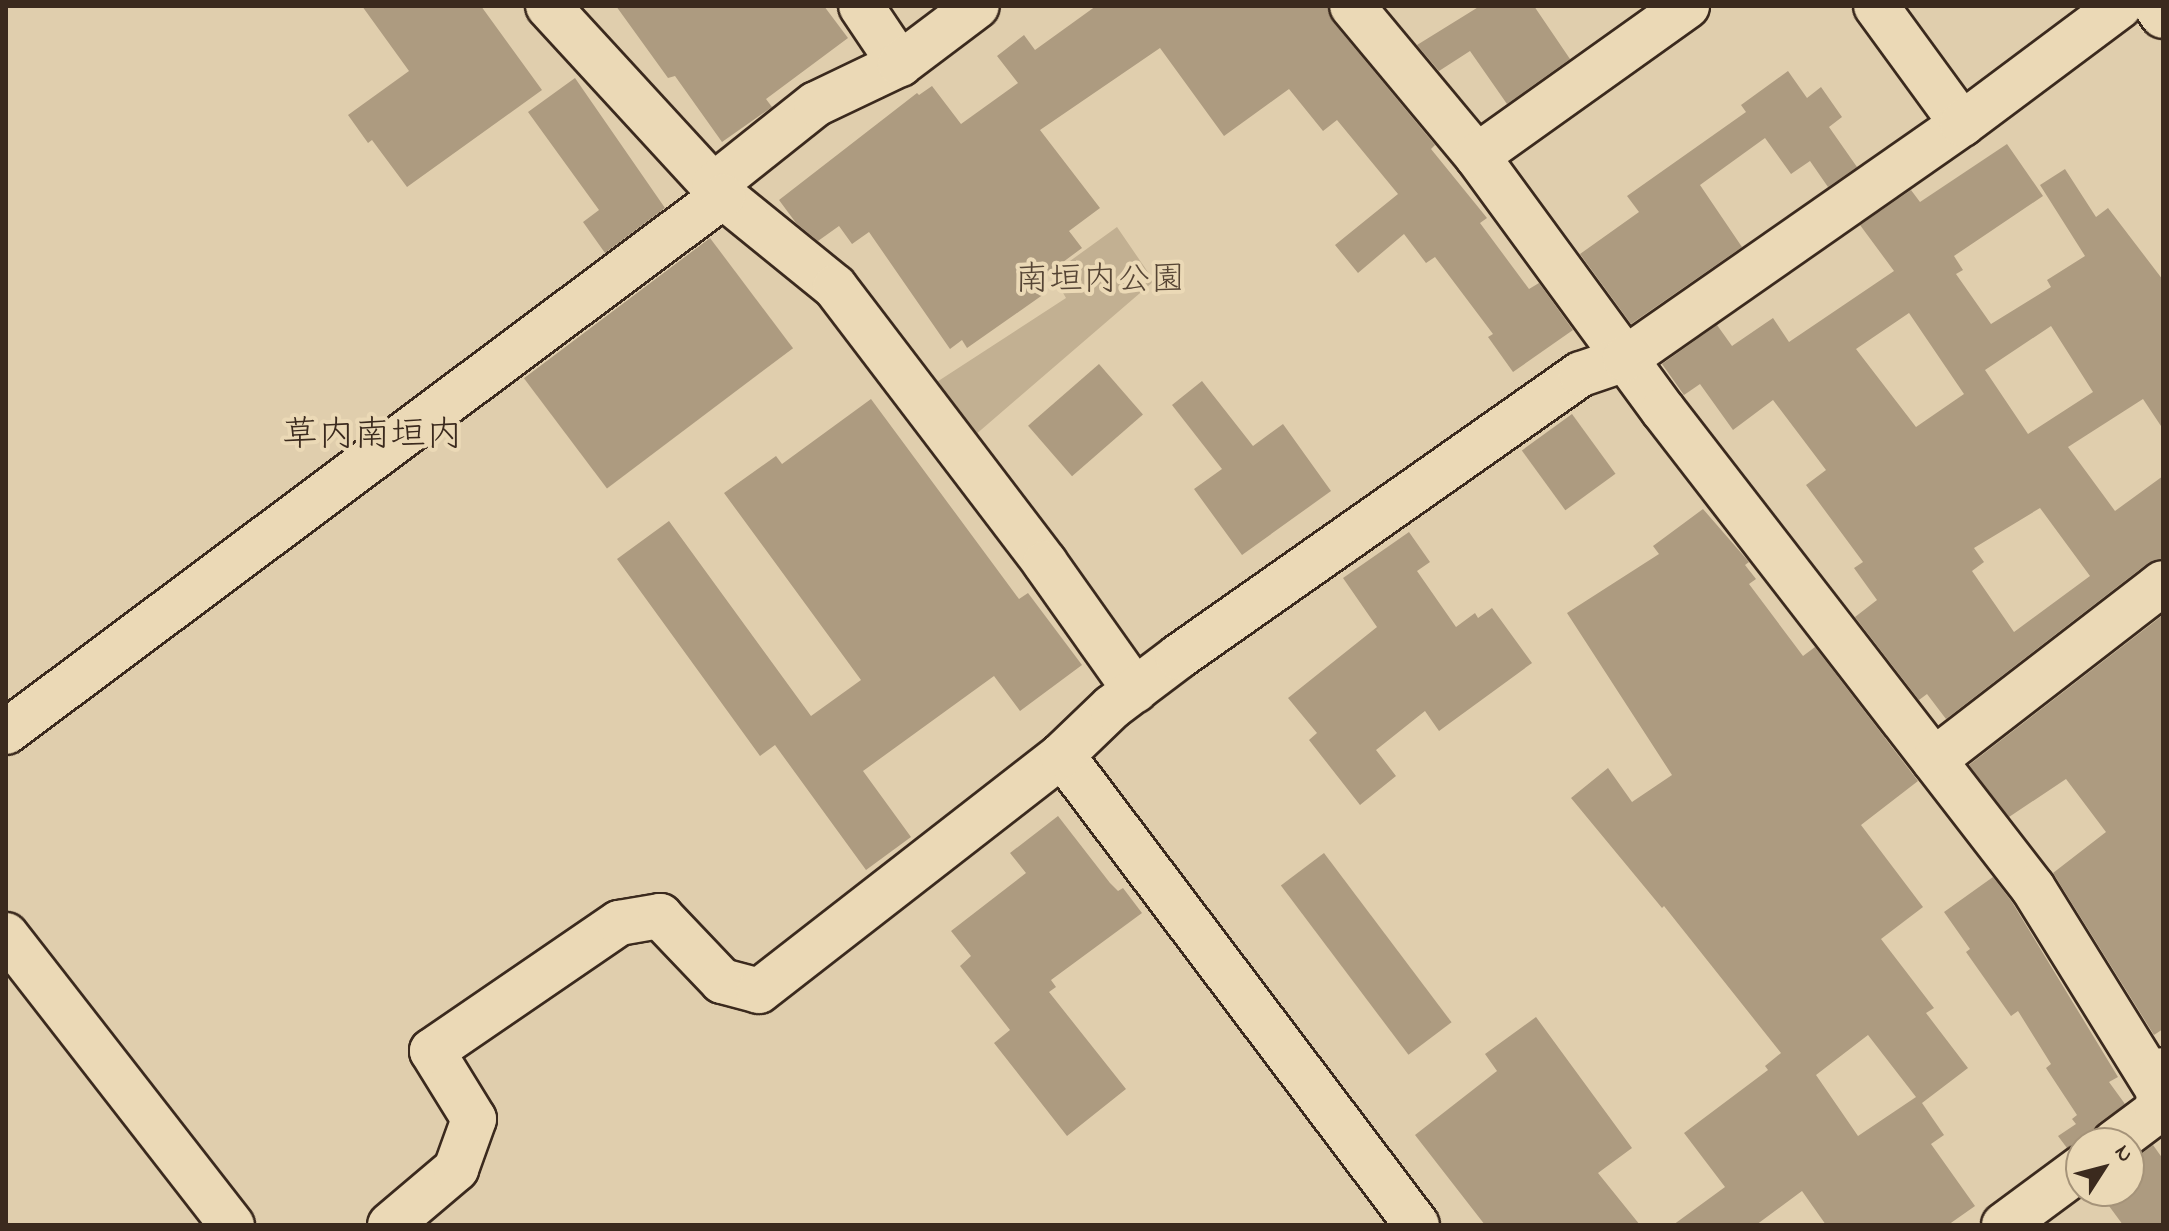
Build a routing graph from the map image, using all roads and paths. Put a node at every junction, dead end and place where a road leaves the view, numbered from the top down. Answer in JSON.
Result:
{"nodes":[{"id":1,"x":548,"y":6,"type":"edge"},
{"id":2,"x":861,"y":6,"type":"edge"},
{"id":3,"x":977,"y":6,"type":"edge"},
{"id":4,"x":1352,"y":6,"type":"edge"},
{"id":5,"x":1687,"y":6,"type":"edge"},
{"id":6,"x":1876,"y":6,"type":"edge"},
{"id":7,"x":2120,"y":6,"type":"edge"},
{"id":8,"x":2156,"y":6,"type":"edge"},
{"id":9,"x":2163,"y":16,"type":"edge"},
{"id":10,"x":900,"y":64,"type":"junction"},
{"id":11,"x":1962,"y":124,"type":"junction"},
{"id":12,"x":1477,"y":156,"type":"junction"},
{"id":13,"x":719,"y":191,"type":"junction"},
{"id":14,"x":1625,"y":359,"type":"junction"},
{"id":15,"x":2163,"y":583,"type":"edge"},
{"id":16,"x":1135,"y":690,"type":"junction"},
{"id":17,"x":6,"y":732,"type":"edge"},
{"id":18,"x":1062,"y":755,"type":"junction"},
{"id":19,"x":1934,"y":760,"type":"junction"},
{"id":20,"x":6,"y":935,"type":"edge"},
{"id":21,"x":2162,"y":1087,"type":"edge"},
{"id":22,"x":2136,"y":1127,"type":"edge"},
{"id":23,"x":2065,"y":1180,"type":"edge"},
{"id":24,"x":232,"y":1225,"type":"edge"},
{"id":25,"x":390,"y":1225,"type":"edge"},
{"id":26,"x":1417,"y":1225,"type":"edge"},
{"id":27,"x":2004,"y":1225,"type":"edge"}],
"edges":[{"from":1,"to":13,"type":"street"},
{"from":2,"to":10,"type":"street"},
{"from":3,"to":10,"type":"street"},
{"from":4,"to":12,"type":"street"},
{"from":5,"to":12,"type":"street"},
{"from":6,"to":11,"type":"street"},
{"from":7,"to":11,"type":"street"},
{"from":8,"to":9,"type":"street"},
{"from":10,"to":13,"type":"street"},
{"from":11,"to":14,"type":"street"},
{"from":12,"to":14,"type":"street"},
{"from":13,"to":16,"type":"street"},
{"from":13,"to":17,"type":"street"},
{"from":14,"to":16,"type":"street"},
{"from":14,"to":19,"type":"street"},
{"from":15,"to":19,"type":"street"},
{"from":16,"to":18,"type":"street"},
{"from":18,"to":25,"type":"street"},
{"from":18,"to":26,"type":"street"},
{"from":19,"to":21,"type":"street"},
{"from":20,"to":24,"type":"street"},
{"from":21,"to":22,"type":"street"},
{"from":23,"to":27,"type":"street"}]}
